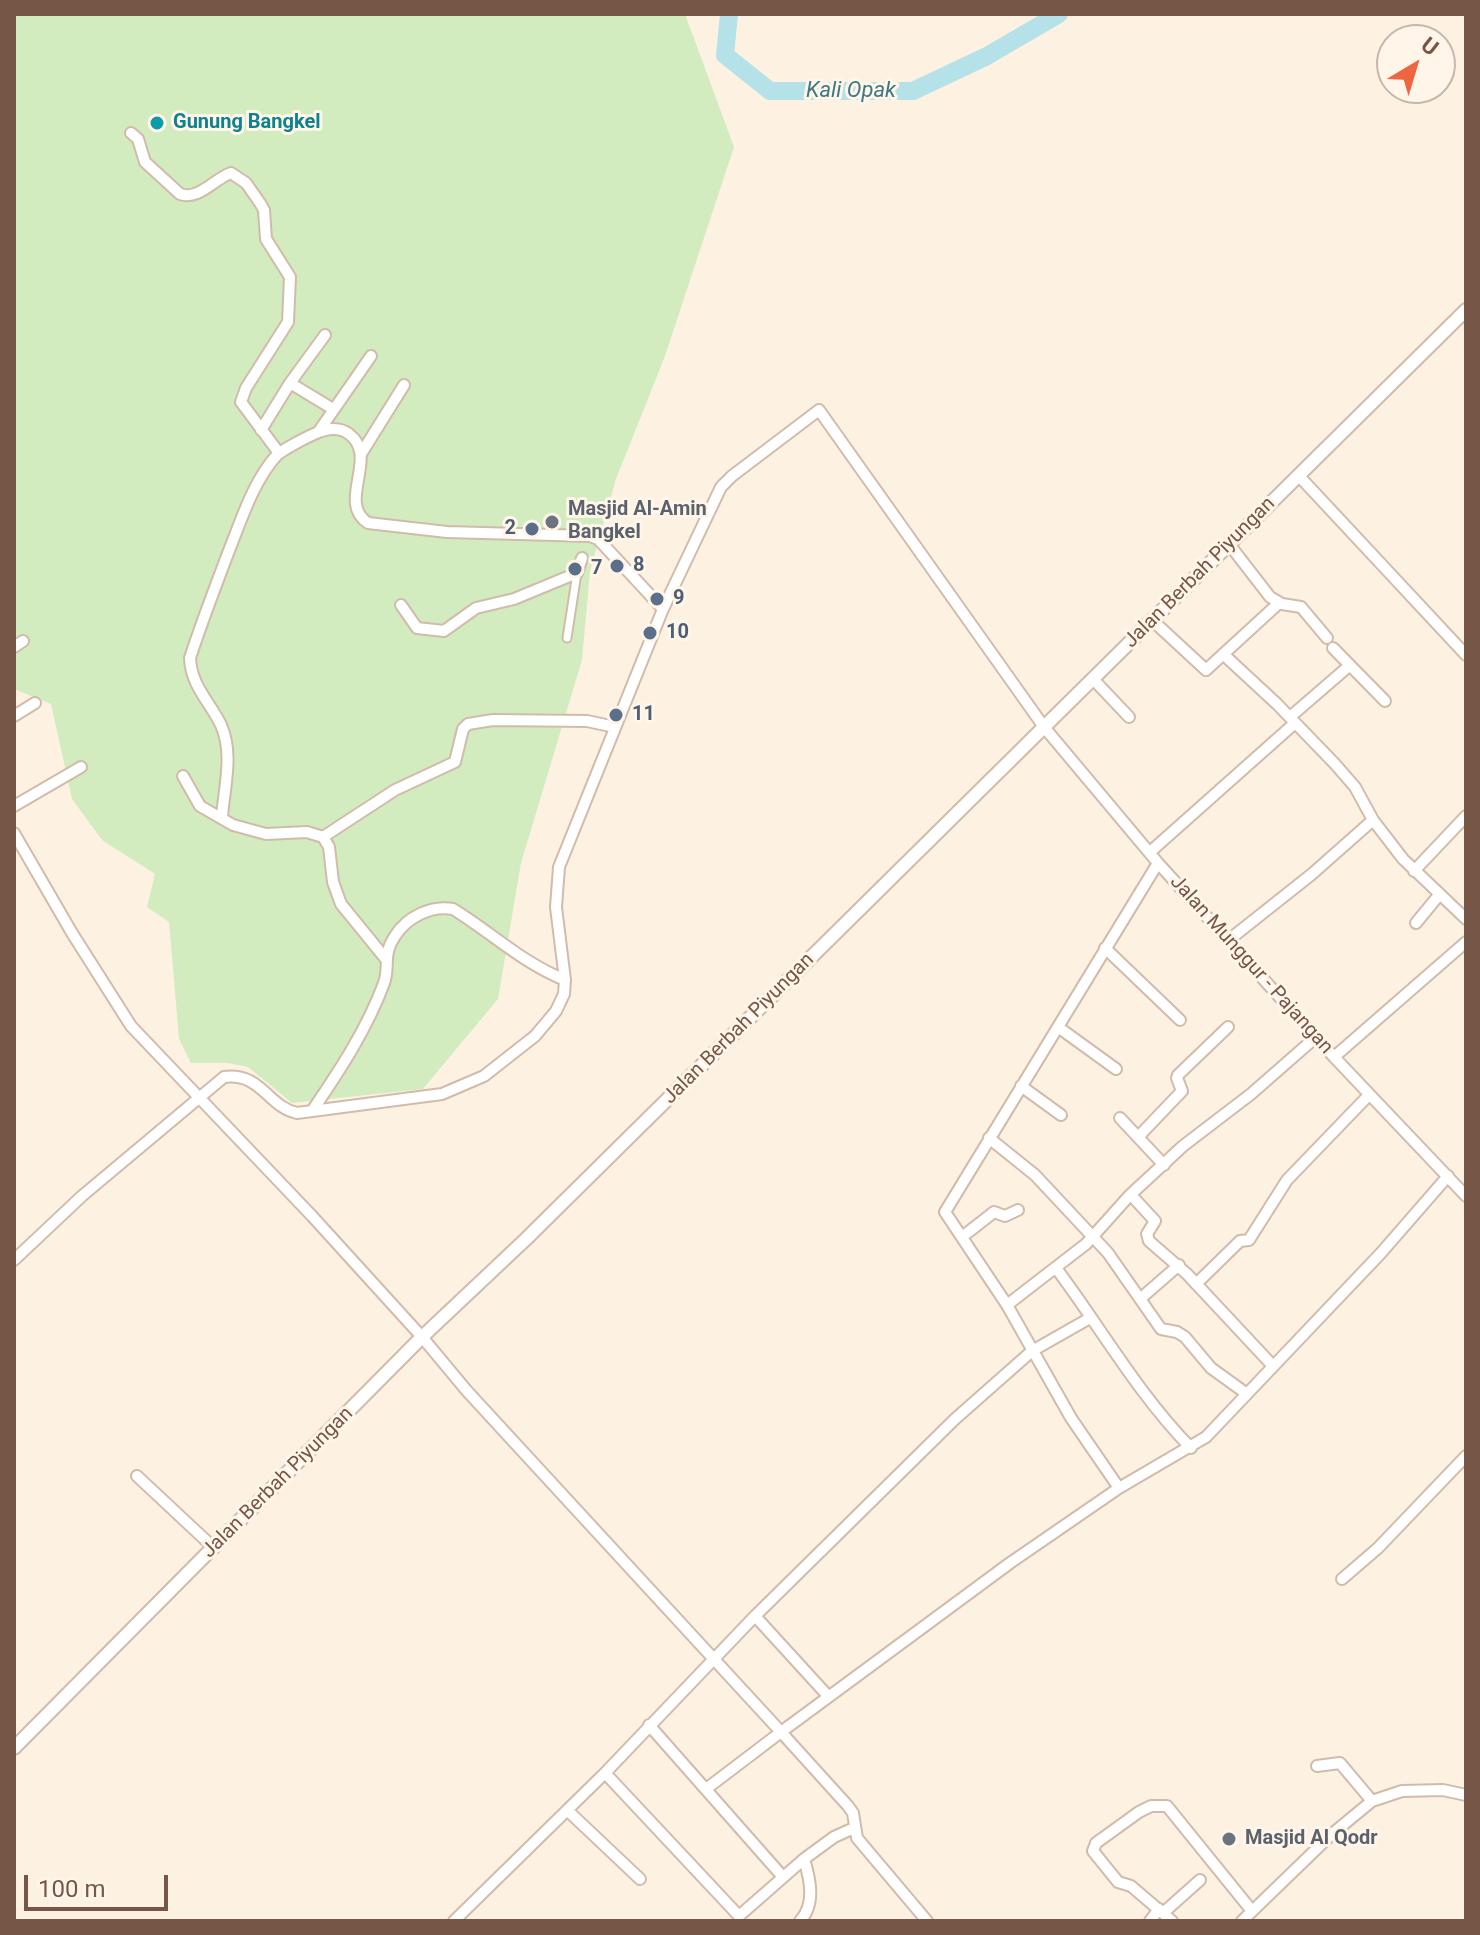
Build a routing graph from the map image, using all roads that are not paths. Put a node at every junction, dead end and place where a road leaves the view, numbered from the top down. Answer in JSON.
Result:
{"nodes":[{"id":1,"x":131,"y":133,"type":"dead end"},
{"id":2,"x":1466,"y":310,"type":"edge"},
{"id":3,"x":325,"y":335,"type":"dead end"},
{"id":4,"x":371,"y":356,"type":"dead end"},
{"id":5,"x":290,"y":383,"type":"junction"},
{"id":6,"x":404,"y":385,"type":"dead end"},
{"id":7,"x":333,"y":409,"type":"junction"},
{"id":8,"x":261,"y":430,"type":"junction"},
{"id":9,"x":319,"y":431,"type":"junction"},
{"id":10,"x":279,"y":453,"type":"junction"},
{"id":11,"x":361,"y":454,"type":"junction"},
{"id":12,"x":1299,"y":476,"type":"junction"},
{"id":13,"x":1229,"y":544,"type":"junction"},
{"id":14,"x":582,"y":558,"type":"dead end"},
{"id":15,"x":577,"y":573,"type":"junction"},
{"id":16,"x":1279,"y":603,"type":"junction"},
{"id":17,"x":401,"y":605,"type":"dead end"},
{"id":18,"x":663,"y":609,"type":"junction"},
{"id":19,"x":1152,"y":620,"type":"junction"},
{"id":20,"x":567,"y":638,"type":"dead end"},
{"id":21,"x":1223,"y":654,"type":"junction"},
{"id":22,"x":1466,"y":655,"type":"edge"},
{"id":23,"x":1349,"y":666,"type":"junction"},
{"id":24,"x":1093,"y":679,"type":"junction"},
{"id":25,"x":1385,"y":701,"type":"dead end"},
{"id":26,"x":35,"y":703,"type":"dead end"},
{"id":27,"x":555,"y":714,"type":"dead end"},
{"id":28,"x":14,"y":716,"type":"edge"},
{"id":29,"x":1129,"y":717,"type":"dead end"},
{"id":30,"x":1292,"y":720,"type":"junction"},
{"id":31,"x":616,"y":724,"type":"junction"},
{"id":32,"x":1044,"y":727,"type":"junction"},
{"id":33,"x":81,"y":767,"type":"dead end"},
{"id":34,"x":183,"y":776,"type":"dead end"},
{"id":35,"x":14,"y":806,"type":"edge"},
{"id":36,"x":1466,"y":816,"type":"edge"},
{"id":37,"x":222,"y":817,"type":"junction"},
{"id":38,"x":1373,"y":820,"type":"junction"},
{"id":39,"x":14,"y":833,"type":"edge"},
{"id":40,"x":323,"y":837,"type":"junction"},
{"id":41,"x":1150,"y":852,"type":"junction"},
{"id":42,"x":1158,"y":863,"type":"junction"},
{"id":43,"x":1414,"y":871,"type":"junction"},
{"id":44,"x":1439,"y":895,"type":"junction"},
{"id":45,"x":1466,"y":919,"type":"edge"},
{"id":46,"x":1416,"y":923,"type":"dead end"},
{"id":47,"x":1230,"y":939,"type":"junction"},
{"id":48,"x":1466,"y":942,"type":"edge"},
{"id":49,"x":1105,"y":948,"type":"junction"},
{"id":50,"x":385,"y":958,"type":"junction"},
{"id":51,"x":565,"y":980,"type":"junction"},
{"id":52,"x":1180,"y":1020,"type":"dead end"},
{"id":53,"x":1058,"y":1027,"type":"junction"},
{"id":54,"x":1228,"y":1027,"type":"dead end"},
{"id":55,"x":1316,"y":1037,"type":"junction"},
{"id":56,"x":1334,"y":1057,"type":"junction"},
{"id":57,"x":1116,"y":1069,"type":"dead end"},
{"id":58,"x":1021,"y":1086,"type":"junction"},
{"id":59,"x":1369,"y":1095,"type":"junction"},
{"id":60,"x":200,"y":1096,"type":"junction"},
{"id":61,"x":312,"y":1111,"type":"junction"},
{"id":62,"x":1061,"y":1115,"type":"dead end"},
{"id":63,"x":1120,"y":1118,"type":"dead end"},
{"id":64,"x":1139,"y":1136,"type":"junction"},
{"id":65,"x":989,"y":1138,"type":"junction"},
{"id":66,"x":1164,"y":1165,"type":"junction"},
{"id":67,"x":1448,"y":1176,"type":"junction"},
{"id":68,"x":1131,"y":1195,"type":"junction"},
{"id":69,"x":1466,"y":1196,"type":"edge"},
{"id":70,"x":1018,"y":1210,"type":"dead end"},
{"id":71,"x":962,"y":1237,"type":"junction"},
{"id":72,"x":1093,"y":1238,"type":"junction"},
{"id":73,"x":14,"y":1260,"type":"edge"},
{"id":74,"x":1179,"y":1265,"type":"junction"},
{"id":75,"x":1056,"y":1268,"type":"junction"},
{"id":76,"x":1196,"y":1284,"type":"junction"},
{"id":77,"x":1140,"y":1299,"type":"junction"},
{"id":78,"x":1007,"y":1305,"type":"junction"},
{"id":79,"x":1090,"y":1318,"type":"junction"},
{"id":80,"x":422,"y":1337,"type":"junction"},
{"id":81,"x":1032,"y":1351,"type":"junction"},
{"id":82,"x":1273,"y":1366,"type":"junction"},
{"id":83,"x":1247,"y":1394,"type":"junction"},
{"id":84,"x":1191,"y":1448,"type":"junction"},
{"id":85,"x":1466,"y":1456,"type":"edge"},
{"id":86,"x":137,"y":1476,"type":"dead end"},
{"id":87,"x":1119,"y":1488,"type":"junction"},
{"id":88,"x":214,"y":1548,"type":"junction"},
{"id":89,"x":1342,"y":1579,"type":"dead end"},
{"id":90,"x":755,"y":1616,"type":"junction"},
{"id":91,"x":714,"y":1660,"type":"junction"},
{"id":92,"x":828,"y":1696,"type":"junction"},
{"id":93,"x":649,"y":1725,"type":"junction"},
{"id":94,"x":781,"y":1732,"type":"junction"},
{"id":95,"x":14,"y":1748,"type":"edge"},
{"id":96,"x":1317,"y":1766,"type":"dead end"},
{"id":97,"x":605,"y":1773,"type":"junction"},
{"id":98,"x":706,"y":1789,"type":"junction"},
{"id":99,"x":1466,"y":1795,"type":"edge"},
{"id":100,"x":1372,"y":1801,"type":"junction"},
{"id":101,"x":567,"y":1810,"type":"junction"},
{"id":102,"x":856,"y":1833,"type":"junction"},
{"id":103,"x":804,"y":1859,"type":"junction"},
{"id":104,"x":783,"y":1877,"type":"junction"},
{"id":105,"x":640,"y":1879,"type":"dead end"},
{"id":106,"x":1200,"y":1880,"type":"dead end"},
{"id":107,"x":1161,"y":1911,"type":"junction"},
{"id":108,"x":1252,"y":1911,"type":"junction"},
{"id":109,"x":454,"y":1921,"type":"edge"},
{"id":110,"x":800,"y":1921,"type":"edge"},
{"id":111,"x":927,"y":1921,"type":"edge"},
{"id":112,"x":1150,"y":1921,"type":"edge"},
{"id":113,"x":1172,"y":1921,"type":"edge"},
{"id":114,"x":1242,"y":1921,"type":"edge"}],
"edges":[{"from":1,"to":8,"type":"street"},
{"from":2,"to":12,"type":"street","name":"Jalan Berbah Piyungan"},
{"from":3,"to":5,"type":"street"},
{"from":4,"to":7,"type":"street"},
{"from":5,"to":7,"type":"street"},
{"from":5,"to":8,"type":"street"},
{"from":6,"to":11,"type":"street"},
{"from":7,"to":9,"type":"street"},
{"from":8,"to":10,"type":"street"},
{"from":9,"to":10,"type":"street"},
{"from":9,"to":11,"type":"street"},
{"from":10,"to":37,"type":"street"},
{"from":11,"to":18,"type":"street"},
{"from":12,"to":13,"type":"street","name":"Jalan Berbah Piyungan"},
{"from":12,"to":22,"type":"street"},
{"from":13,"to":16,"type":"street"},
{"from":13,"to":19,"type":"street","name":"Jalan Berbah Piyungan"},
{"from":14,"to":15,"type":"street"},
{"from":15,"to":17,"type":"street"},
{"from":15,"to":20,"type":"street"},
{"from":16,"to":21,"type":"street"},
{"from":16,"to":23,"type":"street"},
{"from":18,"to":31,"type":"street"},
{"from":18,"to":32,"type":"street","name":"Jalan Munggur - Pajangan"},
{"from":19,"to":21,"type":"street"},
{"from":19,"to":24,"type":"street","name":"Jalan Berbah Piyungan"},
{"from":21,"to":30,"type":"street"},
{"from":23,"to":25,"type":"street"},
{"from":23,"to":30,"type":"street"},
{"from":24,"to":29,"type":"street"},
{"from":24,"to":32,"type":"street","name":"Jalan Berbah Piyungan"},
{"from":26,"to":28,"type":"street"},
{"from":27,"to":31,"type":"street"},
{"from":30,"to":38,"type":"street"},
{"from":30,"to":41,"type":"street"},
{"from":31,"to":40,"type":"street"},
{"from":31,"to":51,"type":"street"},
{"from":32,"to":41,"type":"street","name":"Jalan Munggur - Pajangan"},
{"from":32,"to":80,"type":"street","name":"Jalan Berbah Piyungan"},
{"from":33,"to":35,"type":"street"},
{"from":34,"to":37,"type":"street"},
{"from":36,"to":43,"type":"street"},
{"from":37,"to":40,"type":"street"},
{"from":38,"to":43,"type":"street"},
{"from":38,"to":47,"type":"street"},
{"from":39,"to":60,"type":"street"},
{"from":40,"to":50,"type":"street"},
{"from":41,"to":42,"type":"street","name":"Jalan Munggur - Pajangan"},
{"from":42,"to":47,"type":"street","name":"Jalan Munggur - Pajangan"},
{"from":42,"to":49,"type":"street"},
{"from":43,"to":44,"type":"street"},
{"from":44,"to":45,"type":"street"},
{"from":44,"to":46,"type":"street"},
{"from":47,"to":55,"type":"street","name":"Jalan Munggur - Pajangan"},
{"from":48,"to":56,"type":"street"},
{"from":49,"to":52,"type":"street"},
{"from":49,"to":53,"type":"street"},
{"from":50,"to":51,"type":"street"},
{"from":50,"to":61,"type":"street"},
{"from":51,"to":61,"type":"street"},
{"from":53,"to":57,"type":"street"},
{"from":53,"to":58,"type":"street"},
{"from":54,"to":64,"type":"street"},
{"from":55,"to":56,"type":"street","name":"Jalan Munggur - Pajangan"},
{"from":55,"to":66,"type":"street"},
{"from":56,"to":59,"type":"street","name":"Jalan Munggur - Pajangan"},
{"from":58,"to":62,"type":"street"},
{"from":58,"to":65,"type":"street"},
{"from":59,"to":67,"type":"street","name":"Jalan Munggur - Pajangan"},
{"from":59,"to":76,"type":"street"},
{"from":60,"to":61,"type":"street"},
{"from":60,"to":73,"type":"street"},
{"from":60,"to":80,"type":"street"},
{"from":63,"to":64,"type":"street"},
{"from":64,"to":66,"type":"street"},
{"from":65,"to":71,"type":"street"},
{"from":65,"to":72,"type":"street"},
{"from":66,"to":68,"type":"street"},
{"from":67,"to":69,"type":"street","name":"Jalan Munggur - Pajangan"},
{"from":67,"to":82,"type":"street"},
{"from":68,"to":72,"type":"street"},
{"from":68,"to":74,"type":"street"},
{"from":70,"to":71,"type":"street"},
{"from":71,"to":78,"type":"street"},
{"from":72,"to":75,"type":"street"},
{"from":72,"to":77,"type":"street"},
{"from":74,"to":76,"type":"street"},
{"from":74,"to":77,"type":"street"},
{"from":75,"to":78,"type":"street"},
{"from":75,"to":79,"type":"street"},
{"from":76,"to":82,"type":"street"},
{"from":77,"to":83,"type":"street"},
{"from":78,"to":81,"type":"street"},
{"from":79,"to":81,"type":"street"},
{"from":79,"to":84,"type":"street"},
{"from":80,"to":88,"type":"street","name":"Jalan Berbah Piyungan"},
{"from":80,"to":91,"type":"street"},
{"from":81,"to":87,"type":"street"},
{"from":81,"to":90,"type":"street"},
{"from":82,"to":83,"type":"street"},
{"from":83,"to":84,"type":"street"},
{"from":84,"to":87,"type":"street"},
{"from":85,"to":89,"type":"street"},
{"from":86,"to":88,"type":"street"},
{"from":87,"to":92,"type":"street"},
{"from":88,"to":95,"type":"street","name":"Jalan Berbah Piyungan"},
{"from":90,"to":91,"type":"street"},
{"from":90,"to":92,"type":"street"},
{"from":91,"to":93,"type":"street"},
{"from":91,"to":94,"type":"street"},
{"from":92,"to":94,"type":"street"},
{"from":93,"to":97,"type":"street"},
{"from":93,"to":98,"type":"street"},
{"from":94,"to":98,"type":"street"},
{"from":94,"to":102,"type":"street"},
{"from":96,"to":100,"type":"street"},
{"from":97,"to":101,"type":"street"},
{"from":97,"to":104,"type":"street"},
{"from":98,"to":104,"type":"street"},
{"from":99,"to":100,"type":"street"},
{"from":100,"to":108,"type":"street"},
{"from":101,"to":105,"type":"street"},
{"from":101,"to":109,"type":"street"},
{"from":102,"to":103,"type":"street"},
{"from":102,"to":111,"type":"street"},
{"from":103,"to":104,"type":"street"},
{"from":103,"to":110,"type":"street"},
{"from":106,"to":107,"type":"street"},
{"from":107,"to":108,"type":"street"},
{"from":107,"to":112,"type":"street"},
{"from":107,"to":113,"type":"street"},
{"from":108,"to":114,"type":"street"}]}
